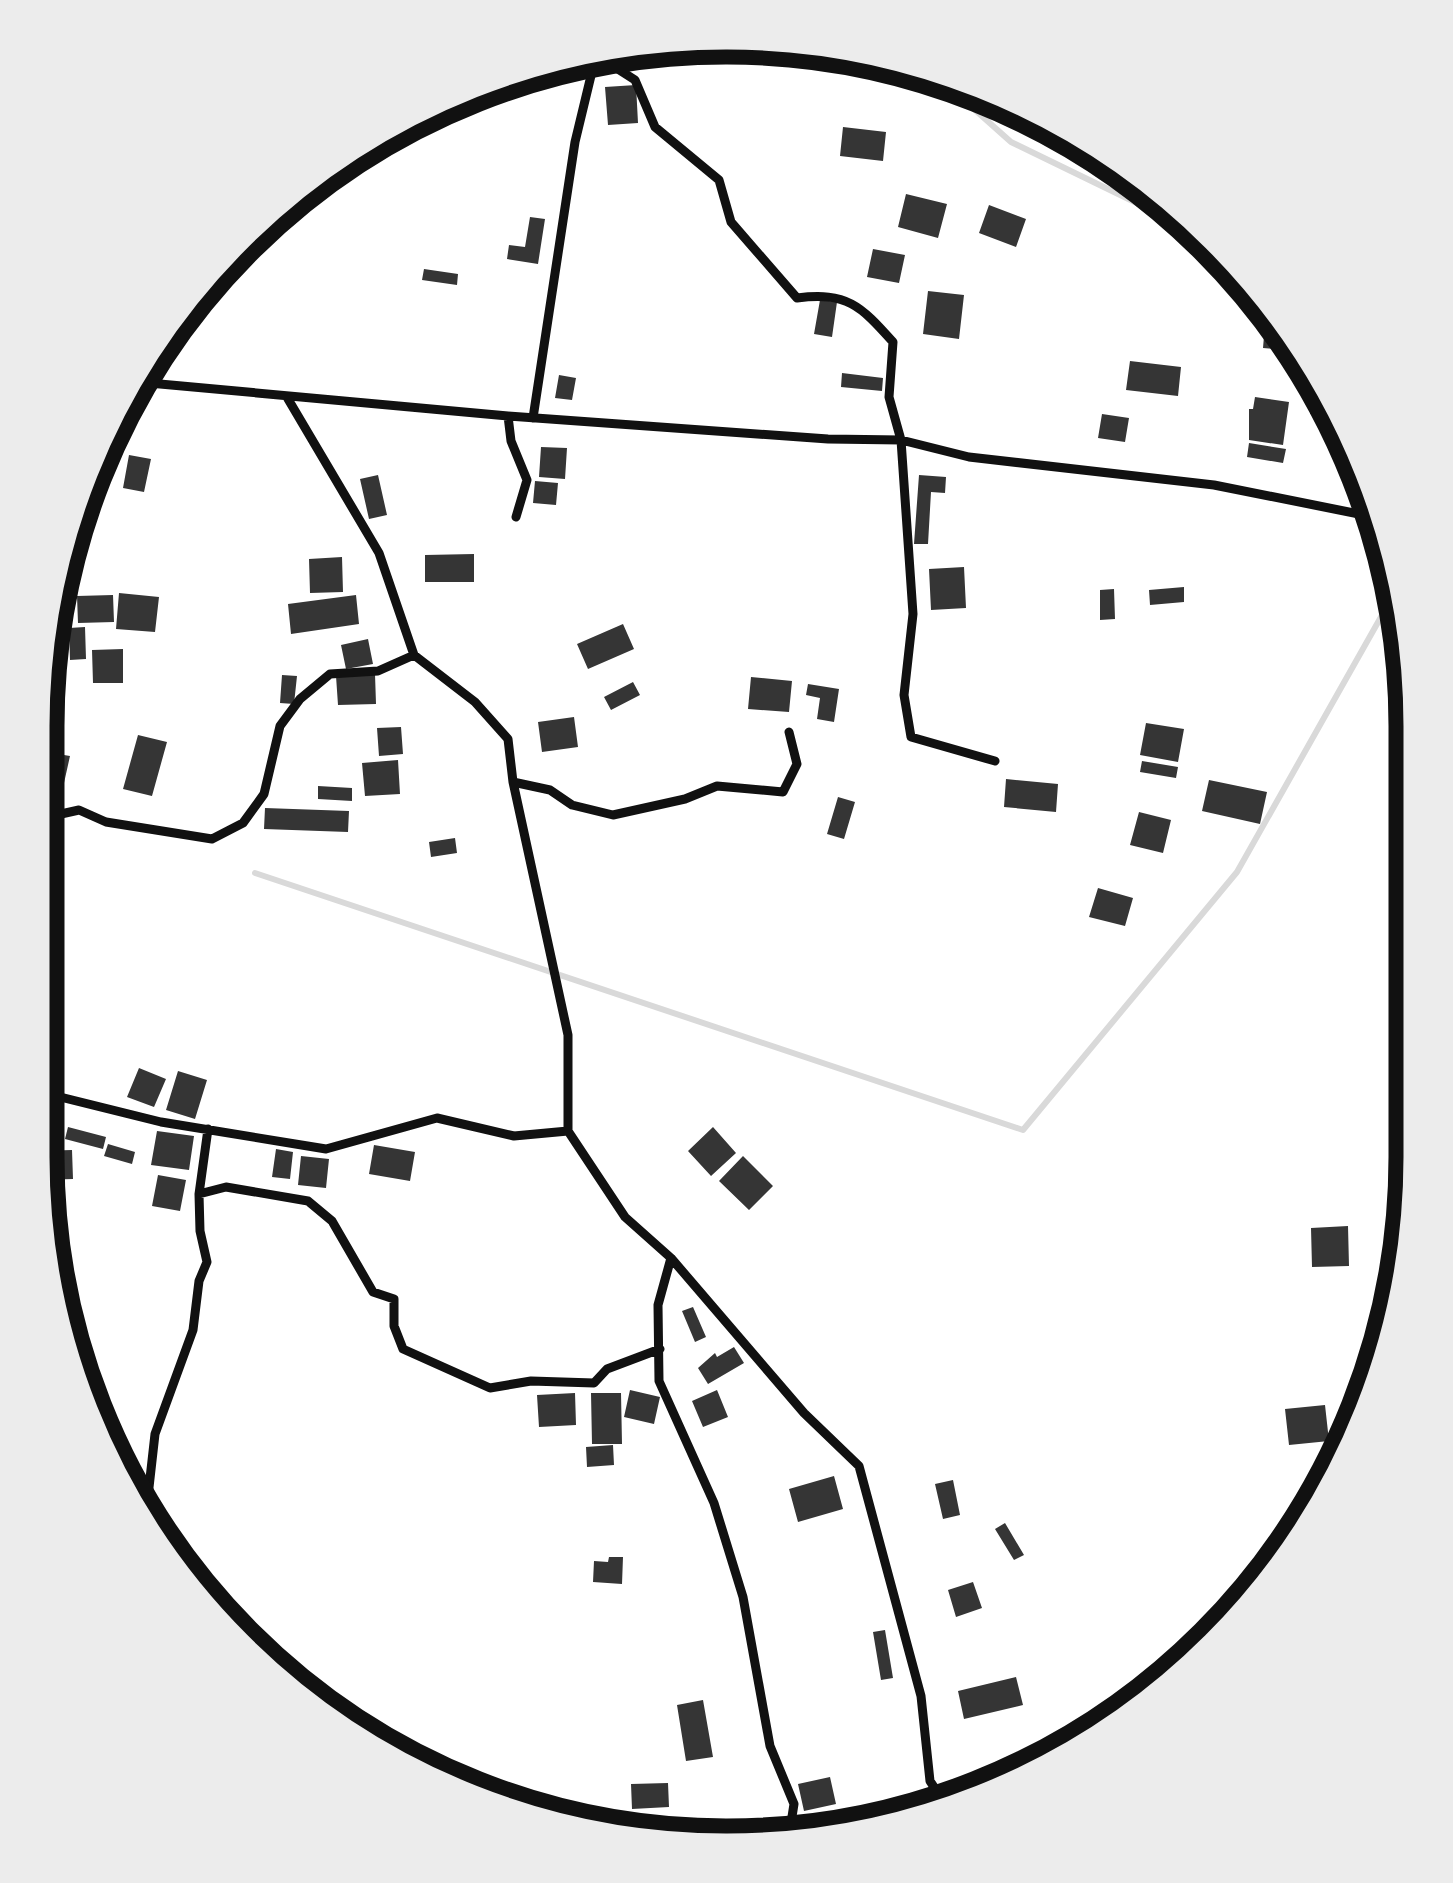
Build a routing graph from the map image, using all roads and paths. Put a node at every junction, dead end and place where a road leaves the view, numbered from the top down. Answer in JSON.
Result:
{"nodes":[{"id":1,"x":616,"y":67,"type":"edge"},
{"id":2,"x":592,"y":71,"type":"edge"},
{"id":3,"x":153,"y":383,"type":"edge"},
{"id":4,"x":288,"y":399,"type":"junction"},
{"id":5,"x":508,"y":416,"type":"junction"},
{"id":6,"x":533,"y":418,"type":"junction"},
{"id":7,"x":901,"y":440,"type":"junction"},
{"id":8,"x":1361,"y":514,"type":"edge"},
{"id":9,"x":516,"y":517,"type":"dead end"},
{"id":10,"x":414,"y":655,"type":"junction"},
{"id":11,"x":789,"y":731,"type":"dead end"},
{"id":12,"x":995,"y":760,"type":"dead end"},
{"id":13,"x":513,"y":782,"type":"junction"},
{"id":14,"x":57,"y":815,"type":"edge"},
{"id":15,"x":57,"y":1096,"type":"edge"},
{"id":16,"x":208,"y":1130,"type":"junction"},
{"id":17,"x":568,"y":1131,"type":"junction"},
{"id":18,"x":200,"y":1194,"type":"junction"},
{"id":19,"x":671,"y":1258,"type":"junction"},
{"id":20,"x":660,"y":1349,"type":"junction"},
{"id":21,"x":148,"y":1493,"type":"edge"},
{"id":22,"x":937,"y":1791,"type":"edge"},
{"id":23,"x":791,"y":1823,"type":"edge"}],
"edges":[{"from":1,"to":7,"type":"street"},
{"from":2,"to":6,"type":"street"},
{"from":3,"to":4,"type":"street"},
{"from":4,"to":5,"type":"street"},
{"from":4,"to":10,"type":"street"},
{"from":5,"to":6,"type":"street"},
{"from":5,"to":9,"type":"street"},
{"from":6,"to":7,"type":"street"},
{"from":7,"to":8,"type":"street"},
{"from":7,"to":12,"type":"street"},
{"from":10,"to":13,"type":"street"},
{"from":10,"to":14,"type":"street"},
{"from":11,"to":13,"type":"street"},
{"from":13,"to":17,"type":"street"},
{"from":15,"to":16,"type":"street"},
{"from":16,"to":17,"type":"street"},
{"from":16,"to":18,"type":"street"},
{"from":17,"to":19,"type":"street"},
{"from":18,"to":20,"type":"street"},
{"from":18,"to":21,"type":"street"},
{"from":19,"to":20,"type":"street"},
{"from":19,"to":22,"type":"street"},
{"from":20,"to":23,"type":"street"}]}
